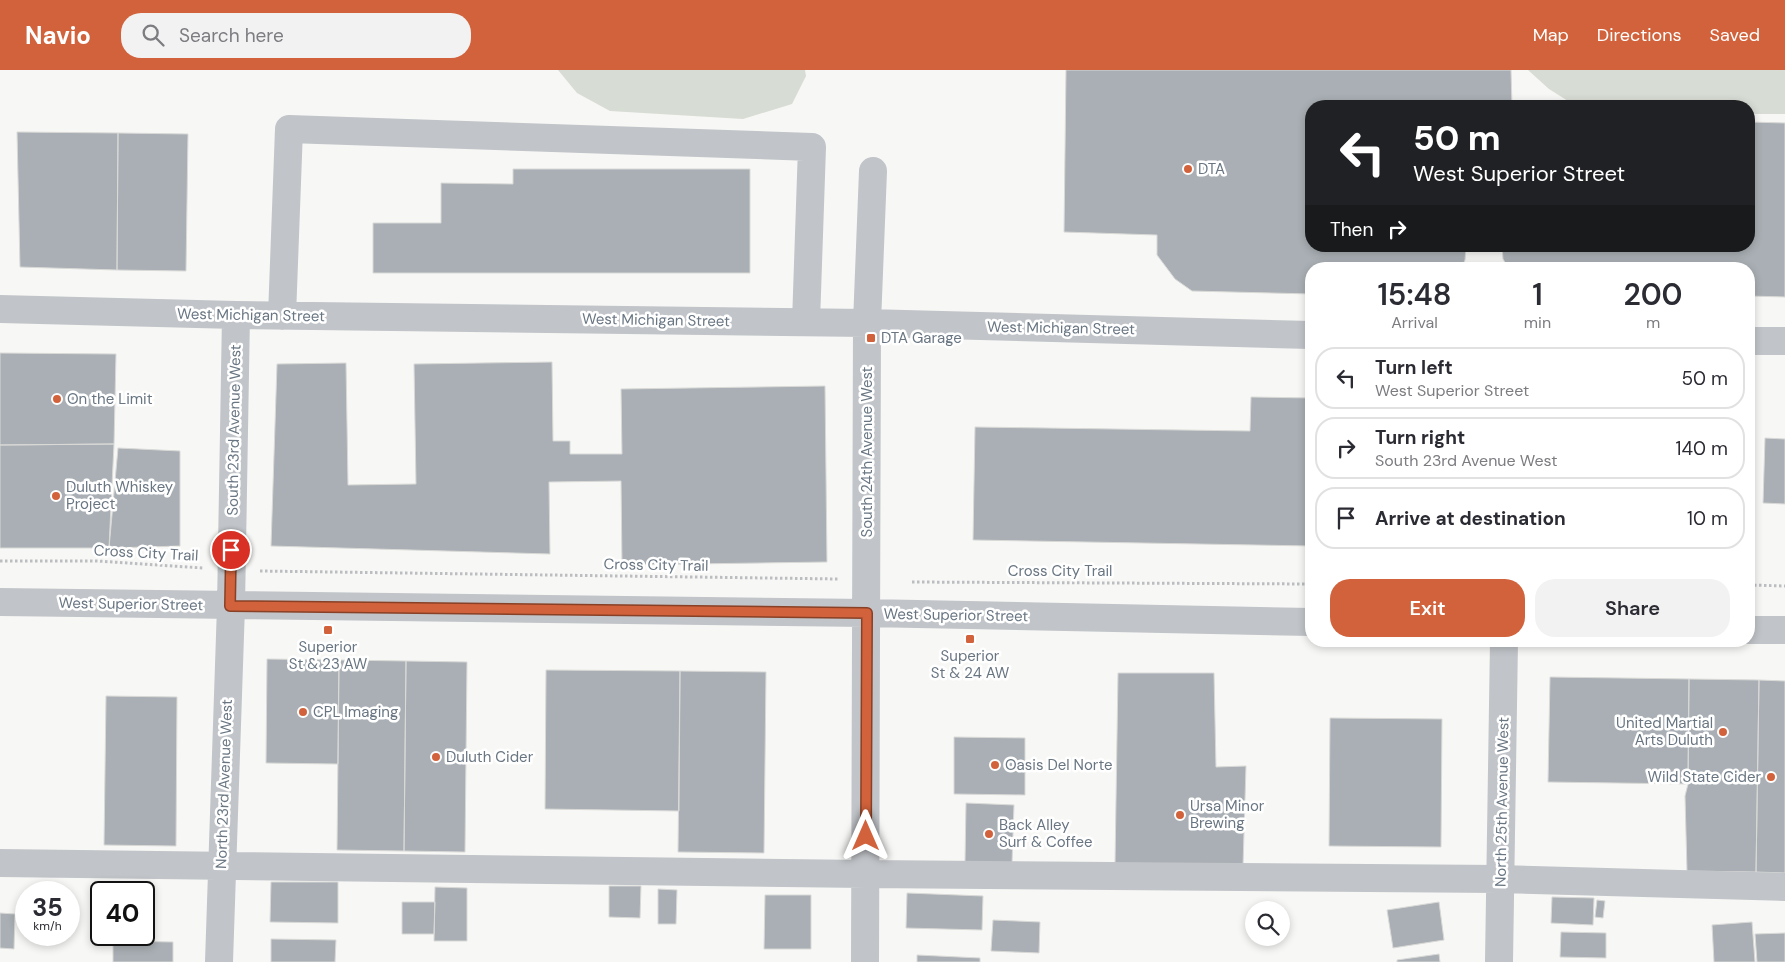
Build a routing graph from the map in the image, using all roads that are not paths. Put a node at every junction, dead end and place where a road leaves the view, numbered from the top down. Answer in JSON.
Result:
{"nodes":[{"id":1,"x":872,"y":171,"type":"dead end"},
{"id":2,"x":0,"y":309,"type":"edge"},
{"id":3,"x":236,"y":315,"type":"junction"},
{"id":4,"x":282,"y":316,"type":"junction"},
{"id":5,"x":806,"y":322,"type":"junction"},
{"id":6,"x":868,"y":323,"type":"junction"},
{"id":7,"x":1305,"y":335,"type":"edge"},
{"id":8,"x":1755,"y":341,"type":"edge"},
{"id":9,"x":1785,"y":341,"type":"edge"},
{"id":10,"x":0,"y":602,"type":"edge"},
{"id":11,"x":230,"y":606,"type":"junction"},
{"id":12,"x":867,"y":613,"type":"junction"},
{"id":13,"x":1305,"y":622,"type":"edge"},
{"id":14,"x":1755,"y":630,"type":"edge"},
{"id":15,"x":1785,"y":630,"type":"edge"},
{"id":16,"x":1504,"y":647,"type":"edge"},
{"id":17,"x":0,"y":862,"type":"edge"},
{"id":18,"x":221,"y":866,"type":"junction"},
{"id":19,"x":866,"y":874,"type":"junction"},
{"id":20,"x":1500,"y":879,"type":"junction"},
{"id":21,"x":1785,"y":887,"type":"edge"},
{"id":22,"x":219,"y":962,"type":"edge"},
{"id":23,"x":864,"y":962,"type":"edge"},
{"id":24,"x":1499,"y":962,"type":"edge"}],
"edges":[{"from":1,"to":6,"type":"street","name":"South 24th Avenue West"},
{"from":2,"to":3,"type":"street","name":"West Michigan Street"},
{"from":3,"to":4,"type":"street","name":"West Michigan Street"},
{"from":3,"to":11,"type":"street","name":"South 23rd Avenue West"},
{"from":4,"to":5,"type":"street","name":"West Michigan Street"},
{"from":4,"to":5,"type":"street"},
{"from":5,"to":6,"type":"street","name":"West Michigan Street"},
{"from":6,"to":7,"type":"street","name":"West Michigan Street"},
{"from":6,"to":12,"type":"street","name":"South 24th Avenue West"},
{"from":8,"to":9,"type":"street"},
{"from":10,"to":11,"type":"street","name":"West Superior Street"},
{"from":11,"to":12,"type":"street","name":"West Superior Street"},
{"from":11,"to":18,"type":"street","name":"North 23rd Avenue West"},
{"from":12,"to":13,"type":"street","name":"West Superior Street"},
{"from":12,"to":19,"type":"street","name":"South 24th Avenue West"},
{"from":14,"to":15,"type":"street"},
{"from":16,"to":20,"type":"street","name":"North 25th Avenue West"},
{"from":17,"to":18,"type":"street"},
{"from":18,"to":19,"type":"street"},
{"from":18,"to":22,"type":"street","name":"North 23rd Avenue West"},
{"from":19,"to":20,"type":"street"},
{"from":19,"to":23,"type":"street","name":"South 24th Avenue West"},
{"from":20,"to":21,"type":"street"},
{"from":20,"to":24,"type":"street","name":"North 25th Avenue West"}]}
